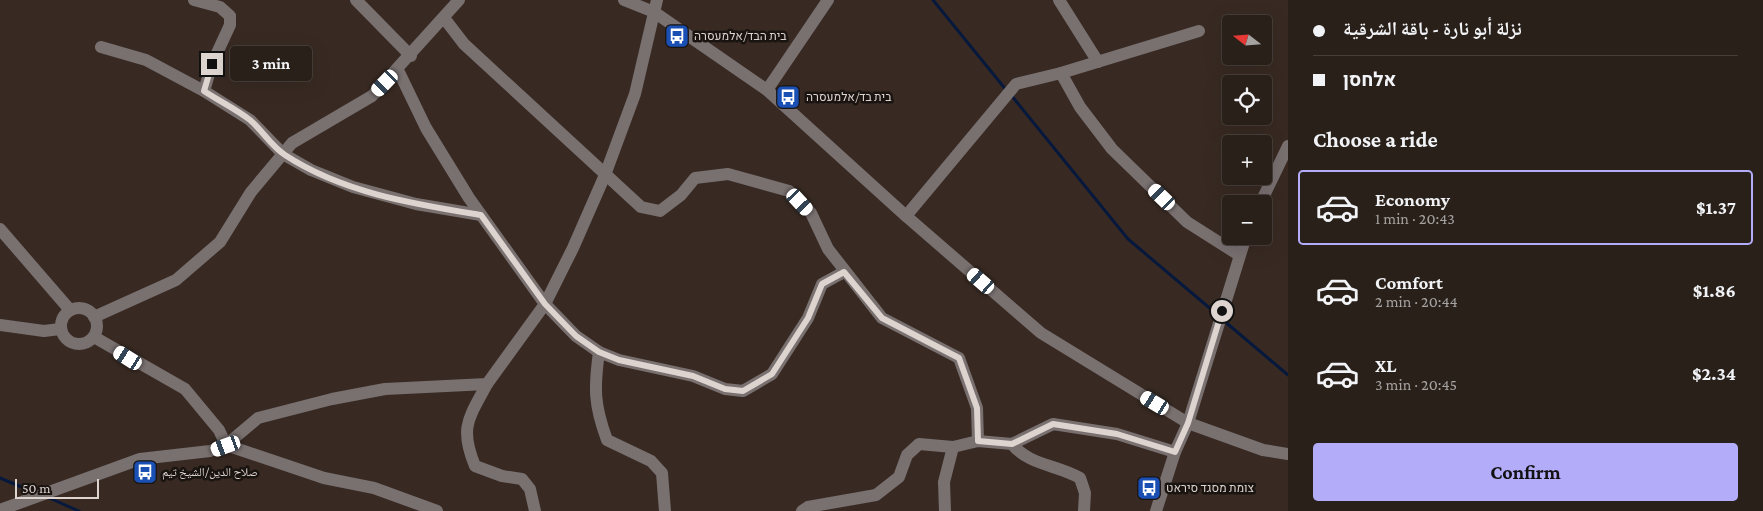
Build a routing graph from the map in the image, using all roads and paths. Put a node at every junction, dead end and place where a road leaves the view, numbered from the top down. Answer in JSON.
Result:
{"nodes":[{"id":1,"x":194,"y":0,"type":"edge"},
{"id":2,"x":356,"y":0,"type":"edge"},
{"id":3,"x":459,"y":0,"type":"edge"},
{"id":4,"x":624,"y":0,"type":"edge"},
{"id":5,"x":828,"y":0,"type":"edge"},
{"id":6,"x":1059,"y":0,"type":"edge"},
{"id":7,"x":656,"y":6,"type":"edge"},
{"id":8,"x":444,"y":18,"type":"junction"},
{"id":9,"x":1199,"y":31,"type":"dead end"},
{"id":10,"x":100,"y":47,"type":"dead end"},
{"id":11,"x":411,"y":56,"type":"junction"},
{"id":12,"x":1098,"y":62,"type":"junction"},
{"id":13,"x":398,"y":70,"type":"junction"},
{"id":14,"x":1061,"y":74,"type":"junction"},
{"id":15,"x":767,"y":90,"type":"junction"},
{"id":16,"x":204,"y":91,"type":"junction"},
{"id":17,"x":1288,"y":146,"type":"edge"},
{"id":18,"x":283,"y":154,"type":"junction"},
{"id":19,"x":604,"y":175,"type":"junction"},
{"id":20,"x":1264,"y":195,"type":"edge"},
{"id":21,"x":481,"y":215,"type":"junction"},
{"id":22,"x":906,"y":216,"type":"junction"},
{"id":23,"x":0,"y":229,"type":"edge"},
{"id":24,"x":1243,"y":245,"type":"edge"},
{"id":25,"x":1239,"y":255,"type":"junction"},
{"id":26,"x":844,"y":272,"type":"junction"},
{"id":27,"x":545,"y":304,"type":"junction"},
{"id":28,"x":70,"y":310,"type":"junction"},
{"id":29,"x":94,"y":317,"type":"junction"},
{"id":30,"x":0,"y":325,"type":"edge"},
{"id":31,"x":60,"y":329,"type":"junction"},
{"id":32,"x":94,"y":337,"type":"junction"},
{"id":33,"x":599,"y":352,"type":"junction"},
{"id":34,"x":487,"y":384,"type":"junction"},
{"id":35,"x":1188,"y":423,"type":"junction"},
{"id":36,"x":978,"y":441,"type":"junction"},
{"id":37,"x":1012,"y":444,"type":"junction"},
{"id":38,"x":226,"y":446,"type":"junction"},
{"id":39,"x":953,"y":446,"type":"junction"},
{"id":40,"x":1175,"y":452,"type":"junction"},
{"id":41,"x":1288,"y":454,"type":"edge"},
{"id":42,"x":0,"y":510,"type":"edge"},
{"id":43,"x":437,"y":511,"type":"edge"},
{"id":44,"x":535,"y":511,"type":"edge"},
{"id":45,"x":665,"y":511,"type":"edge"},
{"id":46,"x":802,"y":511,"type":"edge"},
{"id":47,"x":945,"y":511,"type":"edge"},
{"id":48,"x":1084,"y":511,"type":"edge"},
{"id":49,"x":1156,"y":511,"type":"edge"}],
"edges":[{"from":1,"to":16,"type":"street"},
{"from":2,"to":11,"type":"street"},
{"from":3,"to":8,"type":"street"},
{"from":4,"to":7,"type":"street"},
{"from":5,"to":15,"type":"street"},
{"from":6,"to":12,"type":"street"},
{"from":7,"to":15,"type":"street"},
{"from":7,"to":19,"type":"street"},
{"from":8,"to":11,"type":"street"},
{"from":8,"to":19,"type":"street"},
{"from":9,"to":12,"type":"street"},
{"from":10,"to":16,"type":"street"},
{"from":11,"to":13,"type":"street"},
{"from":12,"to":14,"type":"street"},
{"from":13,"to":18,"type":"street"},
{"from":13,"to":21,"type":"street"},
{"from":14,"to":22,"type":"street"},
{"from":14,"to":25,"type":"street"},
{"from":15,"to":22,"type":"street"},
{"from":16,"to":18,"type":"street"},
{"from":17,"to":20,"type":"street"},
{"from":18,"to":21,"type":"street"},
{"from":18,"to":29,"type":"street"},
{"from":19,"to":26,"type":"street"},
{"from":19,"to":27,"type":"street"},
{"from":21,"to":27,"type":"street"},
{"from":22,"to":35,"type":"street"},
{"from":23,"to":28,"type":"street"},
{"from":24,"to":25,"type":"street"},
{"from":25,"to":35,"type":"street"},
{"from":26,"to":33,"type":"street"},
{"from":26,"to":36,"type":"street"},
{"from":27,"to":33,"type":"street"},
{"from":27,"to":34,"type":"street"},
{"from":28,"to":29,"type":"street"},
{"from":28,"to":31,"type":"street"},
{"from":29,"to":32,"type":"street"},
{"from":30,"to":31,"type":"street"},
{"from":31,"to":32,"type":"street"},
{"from":32,"to":38,"type":"street"},
{"from":33,"to":45,"type":"street"},
{"from":34,"to":38,"type":"street"},
{"from":34,"to":44,"type":"street"},
{"from":35,"to":40,"type":"street"},
{"from":35,"to":41,"type":"street"},
{"from":36,"to":37,"type":"street"},
{"from":36,"to":39,"type":"street"},
{"from":37,"to":40,"type":"street"},
{"from":37,"to":48,"type":"street"},
{"from":38,"to":42,"type":"street"},
{"from":38,"to":43,"type":"street"},
{"from":39,"to":46,"type":"street"},
{"from":39,"to":47,"type":"street"},
{"from":40,"to":49,"type":"street"}]}
